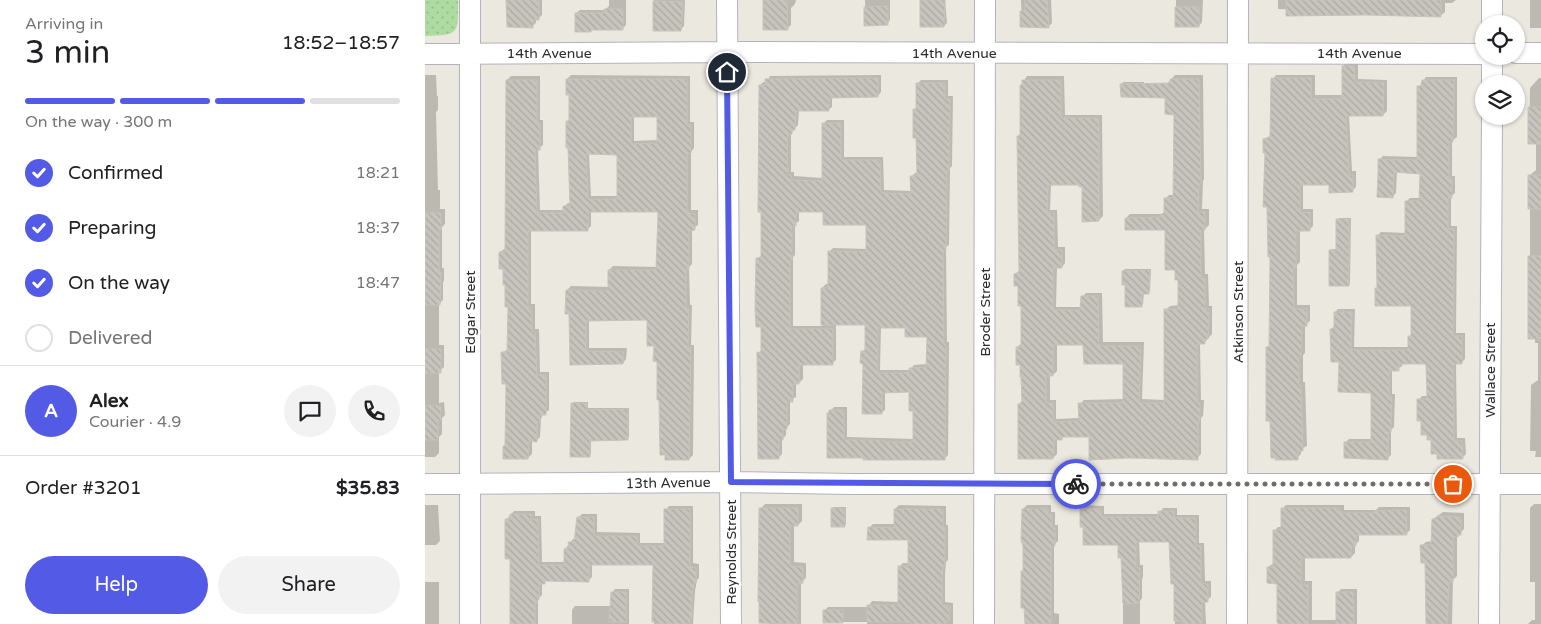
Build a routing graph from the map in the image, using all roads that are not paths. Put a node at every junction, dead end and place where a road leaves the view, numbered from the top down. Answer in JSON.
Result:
{"nodes":[{"id":1,"x":470,"y":0,"type":"edge"},
{"id":2,"x":727,"y":0,"type":"edge"},
{"id":3,"x":985,"y":0,"type":"edge"},
{"id":4,"x":1238,"y":0,"type":"edge"},
{"id":5,"x":1492,"y":0,"type":"edge"},
{"id":6,"x":1492,"y":15,"type":"edge"},
{"id":7,"x":727,"y":52,"type":"junction"},
{"id":8,"x":986,"y":53,"type":"junction"},
{"id":9,"x":1238,"y":53,"type":"junction"},
{"id":10,"x":1525,"y":53,"type":"edge"},
{"id":11,"x":1541,"y":53,"type":"edge"},
{"id":12,"x":425,"y":54,"type":"edge"},
{"id":13,"x":470,"y":54,"type":"junction"},
{"id":14,"x":1475,"y":54,"type":"edge"},
{"id":15,"x":1492,"y":125,"type":"edge"},
{"id":16,"x":731,"y":482,"type":"junction"},
{"id":17,"x":425,"y":484,"type":"edge"},
{"id":18,"x":470,"y":484,"type":"junction"},
{"id":19,"x":985,"y":484,"type":"junction"},
{"id":20,"x":1237,"y":484,"type":"junction"},
{"id":21,"x":1490,"y":484,"type":"junction"},
{"id":22,"x":1541,"y":484,"type":"edge"},
{"id":23,"x":470,"y":624,"type":"edge"},
{"id":24,"x":731,"y":624,"type":"edge"},
{"id":25,"x":984,"y":624,"type":"edge"},
{"id":26,"x":1237,"y":624,"type":"edge"},
{"id":27,"x":1489,"y":624,"type":"edge"}],
"edges":[{"from":1,"to":13,"type":"street","name":"Edgar Street"},
{"from":2,"to":7,"type":"street","name":"Reynolds Street"},
{"from":3,"to":8,"type":"street","name":"Broder Street"},
{"from":4,"to":9,"type":"street","name":"Atkinson Street"},
{"from":5,"to":6,"type":"street"},
{"from":7,"to":8,"type":"street","name":"14th Avenue"},
{"from":7,"to":13,"type":"street","name":"14th Avenue"},
{"from":7,"to":16,"type":"street","name":"Reynolds Street"},
{"from":8,"to":9,"type":"street","name":"14th Avenue"},
{"from":8,"to":19,"type":"street","name":"Broder Street"},
{"from":9,"to":14,"type":"street","name":"14th Avenue"},
{"from":9,"to":20,"type":"street","name":"Atkinson Street"},
{"from":10,"to":11,"type":"street"},
{"from":12,"to":13,"type":"street","name":"14th Avenue"},
{"from":13,"to":18,"type":"street","name":"Edgar Street"},
{"from":15,"to":21,"type":"street","name":"Wallace Street"},
{"from":16,"to":18,"type":"street","name":"13th Avenue"},
{"from":16,"to":19,"type":"street","name":"13th Avenue"},
{"from":16,"to":24,"type":"street","name":"Reynolds Street"},
{"from":17,"to":18,"type":"street","name":"13th Avenue"},
{"from":18,"to":23,"type":"street","name":"Edgar Street"},
{"from":19,"to":20,"type":"street","name":"13th Avenue"},
{"from":19,"to":25,"type":"street","name":"Broder Street"},
{"from":20,"to":21,"type":"street","name":"13th Avenue"},
{"from":20,"to":26,"type":"street","name":"Atkinson Street"},
{"from":21,"to":22,"type":"street","name":"13th Avenue"},
{"from":21,"to":27,"type":"street","name":"Wallace Street"}]}
